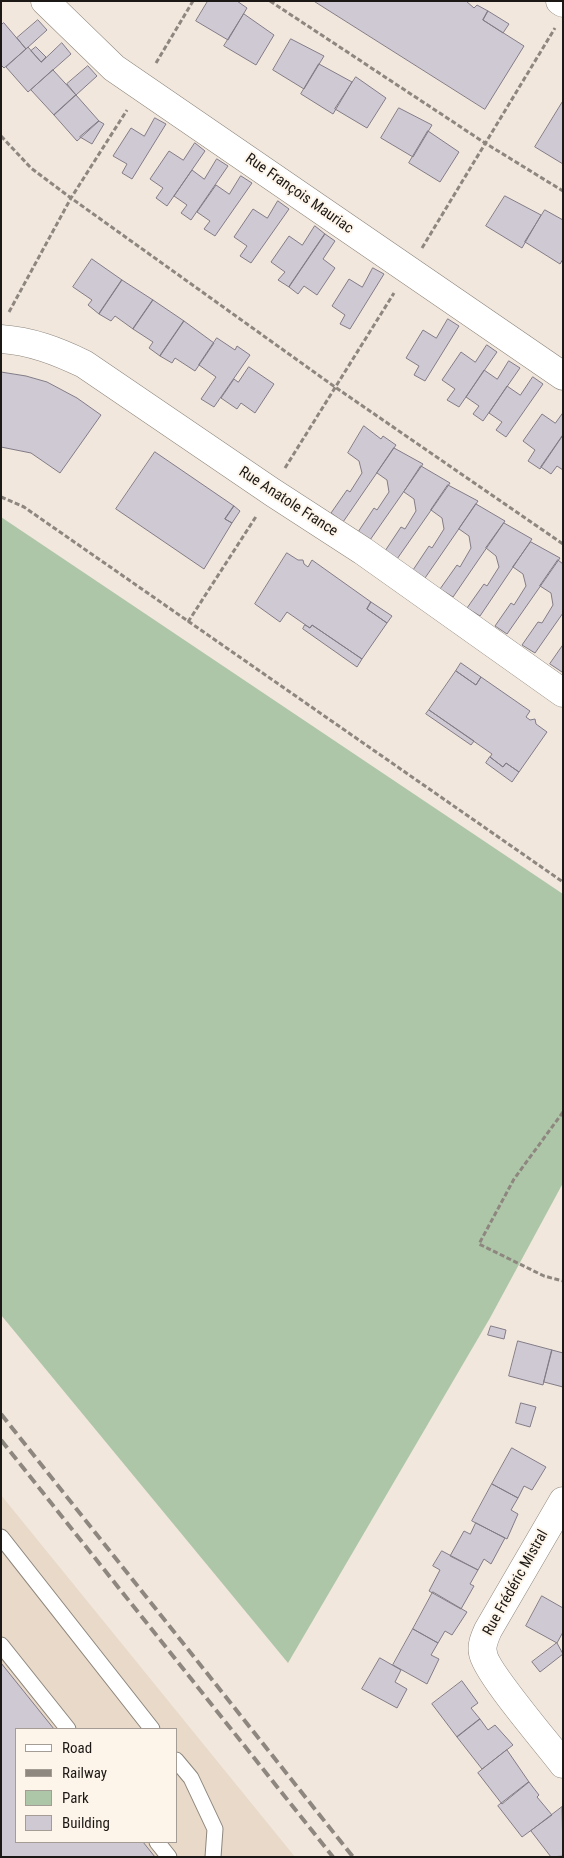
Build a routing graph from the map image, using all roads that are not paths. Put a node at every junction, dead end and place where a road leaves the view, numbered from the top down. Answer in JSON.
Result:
{"nodes":[{"id":1,"x":45,"y":1,"type":"edge"},
{"id":2,"x":3,"y":329,"type":"edge"},
{"id":3,"x":563,"y":376,"type":"edge"},
{"id":4,"x":563,"y":693,"type":"edge"},
{"id":5,"x":563,"y":1501,"type":"edge"},
{"id":6,"x":1,"y":1537,"type":"edge"},
{"id":7,"x":1,"y":1644,"type":"edge"},
{"id":8,"x":67,"y":1728,"type":"edge"},
{"id":9,"x":151,"y":1728,"type":"edge"},
{"id":10,"x":178,"y":1762,"type":"edge"},
{"id":11,"x":563,"y":1764,"type":"edge"},
{"id":12,"x":158,"y":1843,"type":"edge"},
{"id":13,"x":169,"y":1857,"type":"edge"},
{"id":14,"x":213,"y":1857,"type":"edge"}],
"edges":[{"from":1,"to":3,"type":"street","name":"Rue François Mauriac"},
{"from":2,"to":4,"type":"street","name":"Rue Anatole France"},
{"from":5,"to":11,"type":"street","name":"Rue Frédéric Mistral"},
{"from":6,"to":9,"type":"lane"},
{"from":7,"to":8,"type":"lane"},
{"from":10,"to":14,"type":"lane"},
{"from":12,"to":13,"type":"lane"}]}
